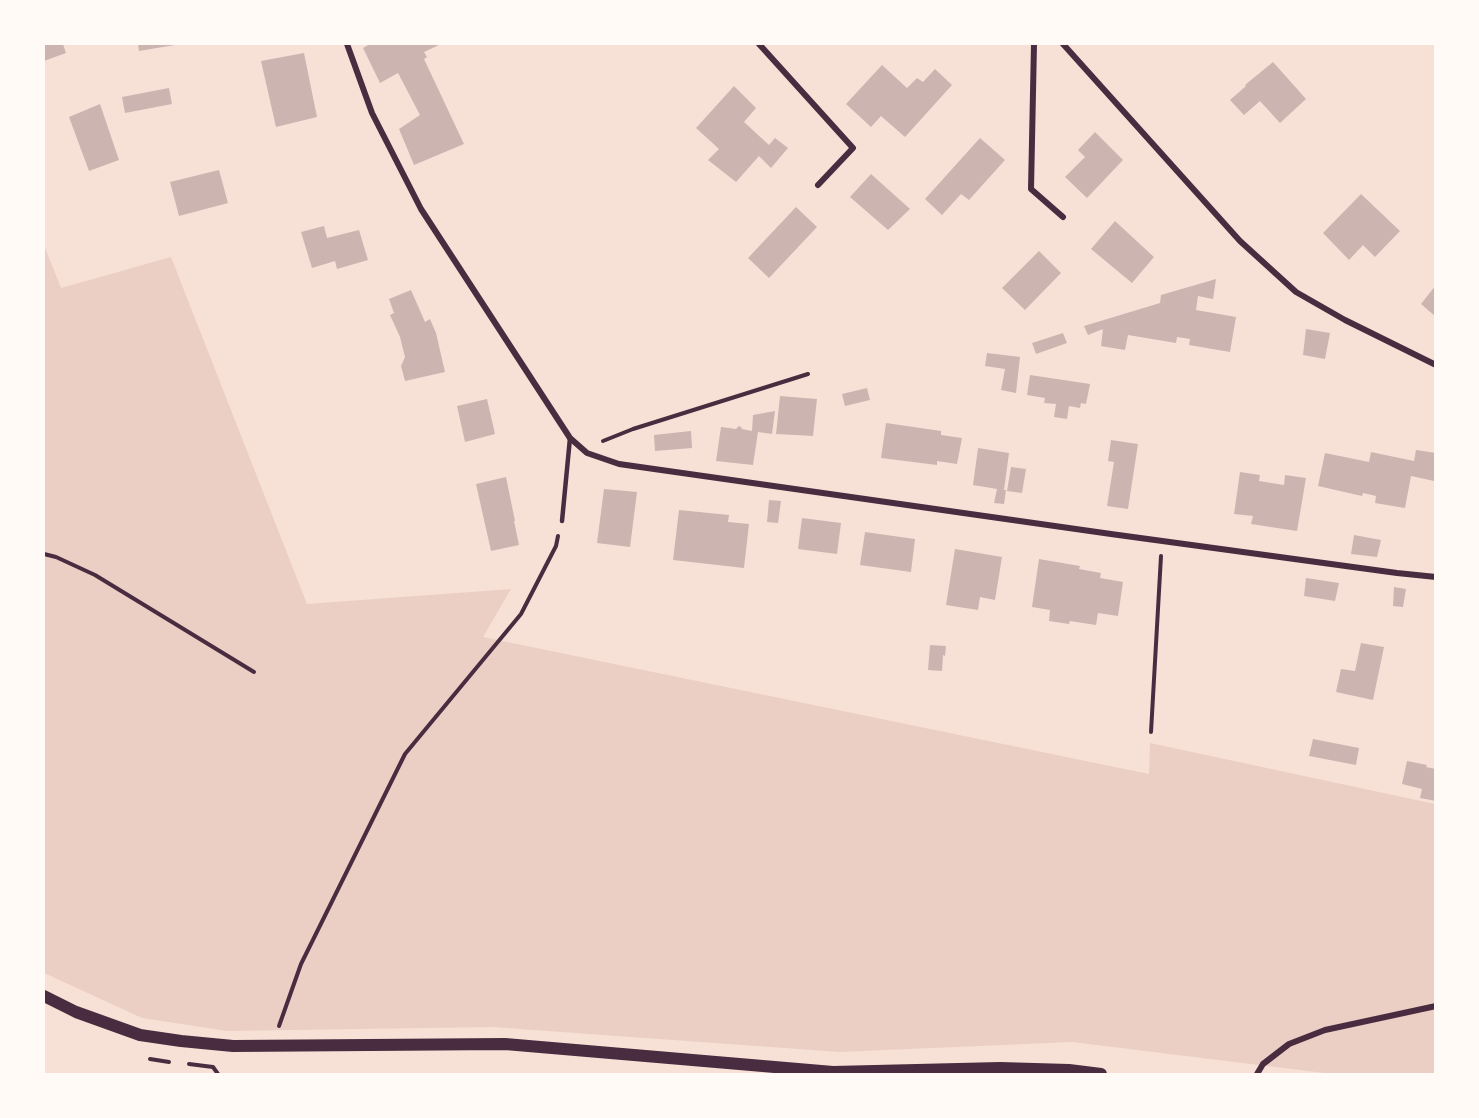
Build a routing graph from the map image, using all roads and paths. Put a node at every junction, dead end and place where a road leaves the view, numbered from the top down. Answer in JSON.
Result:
{"nodes":[{"id":1,"x":347,"y":44,"type":"edge"},
{"id":2,"x":759,"y":44,"type":"edge"},
{"id":3,"x":1034,"y":44,"type":"edge"},
{"id":4,"x":1063,"y":44,"type":"edge"},
{"id":5,"x":818,"y":185,"type":"dead end"},
{"id":6,"x":1063,"y":217,"type":"dead end"},
{"id":7,"x":1436,"y":365,"type":"edge"},
{"id":8,"x":808,"y":374,"type":"dead end"},
{"id":9,"x":570,"y":438,"type":"junction"},
{"id":10,"x":584,"y":450,"type":"junction"},
{"id":11,"x":562,"y":521,"type":"joint"},
{"id":12,"x":1161,"y":541,"type":"junction"},
{"id":13,"x":44,"y":554,"type":"edge"},
{"id":14,"x":1436,"y":577,"type":"edge"},
{"id":15,"x":254,"y":672,"type":"dead end"},
{"id":16,"x":1151,"y":732,"type":"dead end"},
{"id":17,"x":44,"y":996,"type":"edge"},
{"id":18,"x":1436,"y":1006,"type":"edge"},
{"id":19,"x":272,"y":1046,"type":"junction"},
{"id":20,"x":1101,"y":1074,"type":"edge"},
{"id":21,"x":1257,"y":1074,"type":"edge"}],
"edges":[{"from":1,"to":9,"type":"street"},
{"from":2,"to":5,"type":"street"},
{"from":3,"to":6,"type":"street"},
{"from":4,"to":7,"type":"street"},
{"from":8,"to":10,"type":"path"},
{"from":9,"to":10,"type":"street"},
{"from":9,"to":11,"type":"lane"},
{"from":10,"to":12,"type":"street"},
{"from":11,"to":19,"type":"path"},
{"from":12,"to":14,"type":"street"},
{"from":12,"to":16,"type":"path"},
{"from":13,"to":15,"type":"path"},
{"from":17,"to":19,"type":"main road"},
{"from":18,"to":21,"type":"street"},
{"from":19,"to":20,"type":"main road"}]}
